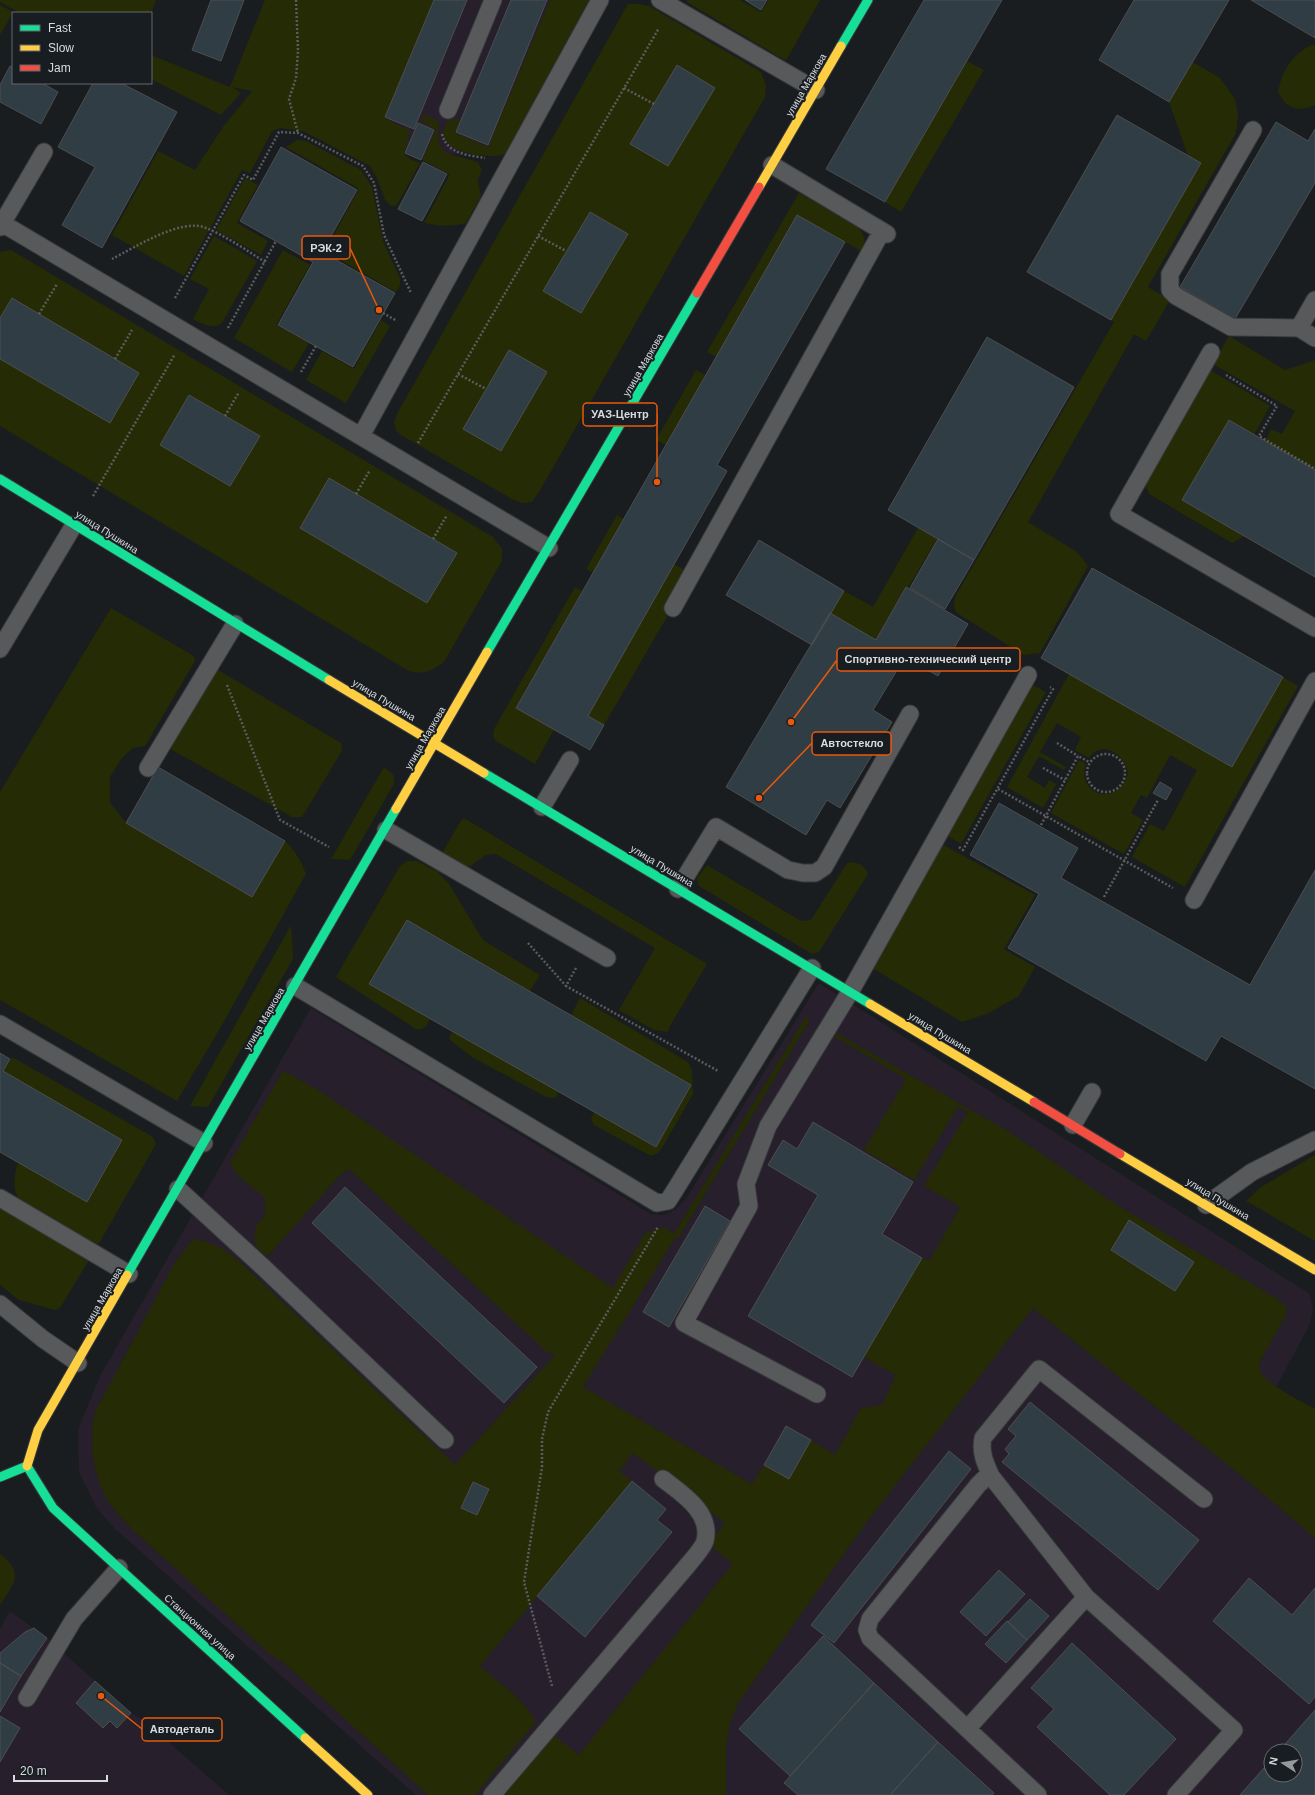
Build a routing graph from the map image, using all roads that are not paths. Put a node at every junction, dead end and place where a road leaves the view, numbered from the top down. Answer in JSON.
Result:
{"nodes":[{"id":1,"x":493,"y":0,"type":"edge"},
{"id":2,"x":600,"y":0,"type":"edge"},
{"id":3,"x":868,"y":0,"type":"edge"},
{"id":4,"x":665,"y":3,"type":"edge"},
{"id":5,"x":816,"y":90,"type":"junction"},
{"id":6,"x":448,"y":110,"type":"road end"},
{"id":7,"x":1253,"y":130,"type":"dead end"},
{"id":8,"x":44,"y":152,"type":"dead end"},
{"id":9,"x":772,"y":165,"type":"junction"},
{"id":10,"x":1,"y":224,"type":"edge"},
{"id":11,"x":1315,"y":300,"type":"edge"},
{"id":12,"x":1299,"y":328,"type":"junction"},
{"id":13,"x":1315,"y":338,"type":"edge"},
{"id":14,"x":1208,"y":358,"type":"road end"},
{"id":15,"x":361,"y":436,"type":"junction"},
{"id":16,"x":0,"y":479,"type":"edge"},
{"id":17,"x":74,"y":525,"type":"junction"},
{"id":18,"x":549,"y":548,"type":"junction"},
{"id":19,"x":673,"y":608,"type":"dead end"},
{"id":20,"x":235,"y":624,"type":"junction"},
{"id":21,"x":1315,"y":628,"type":"edge"},
{"id":22,"x":0,"y":649,"type":"edge"},
{"id":23,"x":1028,"y":674,"type":"dead end"},
{"id":24,"x":1315,"y":681,"type":"edge"},
{"id":25,"x":910,"y":714,"type":"dead end"},
{"id":26,"x":435,"y":743,"type":"junction"},
{"id":27,"x":570,"y":760,"type":"dead end"},
{"id":28,"x":148,"y":768,"type":"dead end"},
{"id":29,"x":542,"y":807,"type":"junction"},
{"id":30,"x":386,"y":830,"type":"junction"},
{"id":31,"x":678,"y":888,"type":"junction"},
{"id":32,"x":1194,"y":900,"type":"road end"},
{"id":33,"x":607,"y":958,"type":"dead end"},
{"id":34,"x":812,"y":968,"type":"junction"},
{"id":35,"x":295,"y":986,"type":"junction"},
{"id":36,"x":850,"y":992,"type":"junction"},
{"id":37,"x":0,"y":1024,"type":"edge"},
{"id":38,"x":1092,"y":1092,"type":"dead end"},
{"id":39,"x":1073,"y":1125,"type":"junction"},
{"id":40,"x":1315,"y":1140,"type":"edge"},
{"id":41,"x":204,"y":1143,"type":"junction"},
{"id":42,"x":178,"y":1189,"type":"junction"},
{"id":43,"x":0,"y":1198,"type":"edge"},
{"id":44,"x":1206,"y":1205,"type":"junction"},
{"id":45,"x":1315,"y":1270,"type":"edge"},
{"id":46,"x":129,"y":1274,"type":"junction"},
{"id":47,"x":0,"y":1304,"type":"edge"},
{"id":48,"x":78,"y":1363,"type":"junction"},
{"id":49,"x":817,"y":1394,"type":"dead end"},
{"id":50,"x":445,"y":1440,"type":"dead end"},
{"id":51,"x":27,"y":1466,"type":"junction"},
{"id":52,"x":991,"y":1476,"type":"junction"},
{"id":53,"x":0,"y":1477,"type":"edge"},
{"id":54,"x":663,"y":1479,"type":"dead end"},
{"id":55,"x":1204,"y":1499,"type":"dead end"},
{"id":56,"x":119,"y":1568,"type":"junction"},
{"id":57,"x":1086,"y":1597,"type":"junction"},
{"id":58,"x":27,"y":1698,"type":"dead end"},
{"id":59,"x":967,"y":1729,"type":"junction"},
{"id":60,"x":368,"y":1795,"type":"edge"},
{"id":61,"x":492,"y":1795,"type":"edge"},
{"id":62,"x":1038,"y":1795,"type":"edge"},
{"id":63,"x":1176,"y":1795,"type":"edge"}],
"edges":[{"from":1,"to":6,"type":"lane"},
{"from":2,"to":15,"type":"lane"},
{"from":3,"to":5,"type":"street","name":"улица Маркова"},
{"from":4,"to":5,"type":"lane"},
{"from":5,"to":9,"type":"street","name":"улица Маркова"},
{"from":7,"to":12,"type":"lane"},
{"from":8,"to":10,"type":"lane"},
{"from":9,"to":18,"type":"street","name":"улица Маркова"},
{"from":9,"to":19,"type":"lane"},
{"from":10,"to":15,"type":"lane"},
{"from":11,"to":12,"type":"lane"},
{"from":12,"to":13,"type":"lane"},
{"from":14,"to":21,"type":"lane"},
{"from":15,"to":18,"type":"lane"},
{"from":16,"to":17,"type":"street","name":"улица Пушкина"},
{"from":17,"to":20,"type":"street","name":"улица Пушкина"},
{"from":17,"to":22,"type":"lane"},
{"from":18,"to":26,"type":"street","name":"улица Маркова"},
{"from":20,"to":26,"type":"street","name":"улица Пушкина"},
{"from":20,"to":28,"type":"lane"},
{"from":23,"to":36,"type":"lane"},
{"from":24,"to":32,"type":"lane"},
{"from":25,"to":31,"type":"lane"},
{"from":26,"to":29,"type":"street","name":"улица Пушкина"},
{"from":26,"to":30,"type":"street","name":"улица Маркова"},
{"from":27,"to":29,"type":"lane"},
{"from":29,"to":31,"type":"street","name":"улица Пушкина"},
{"from":30,"to":33,"type":"lane"},
{"from":30,"to":35,"type":"street","name":"улица Маркова"},
{"from":31,"to":34,"type":"street","name":"улица Пушкина"},
{"from":34,"to":35,"type":"lane"},
{"from":34,"to":36,"type":"street","name":"улица Пушкина"},
{"from":35,"to":41,"type":"street","name":"улица Маркова"},
{"from":36,"to":39,"type":"street","name":"улица Пушкина"},
{"from":36,"to":49,"type":"lane"},
{"from":37,"to":41,"type":"lane"},
{"from":38,"to":39,"type":"lane"},
{"from":39,"to":44,"type":"street","name":"улица Пушкина"},
{"from":40,"to":44,"type":"lane"},
{"from":41,"to":42,"type":"street","name":"улица Маркова"},
{"from":42,"to":46,"type":"street","name":"улица Маркова"},
{"from":42,"to":50,"type":"lane"},
{"from":43,"to":46,"type":"lane"},
{"from":44,"to":45,"type":"street","name":"улица Пушкина"},
{"from":46,"to":48,"type":"street","name":"улица Маркова"},
{"from":47,"to":48,"type":"lane"},
{"from":48,"to":51,"type":"street","name":"улица Маркова"},
{"from":51,"to":53,"type":"street"},
{"from":51,"to":56,"type":"street","name":"Станционная улица"},
{"from":52,"to":55,"type":"lane"},
{"from":52,"to":57,"type":"lane"},
{"from":52,"to":59,"type":"lane"},
{"from":54,"to":61,"type":"lane"},
{"from":56,"to":58,"type":"lane"},
{"from":56,"to":60,"type":"street","name":"Станционная улица"},
{"from":57,"to":59,"type":"lane"},
{"from":57,"to":63,"type":"lane"},
{"from":59,"to":62,"type":"lane"}]}
